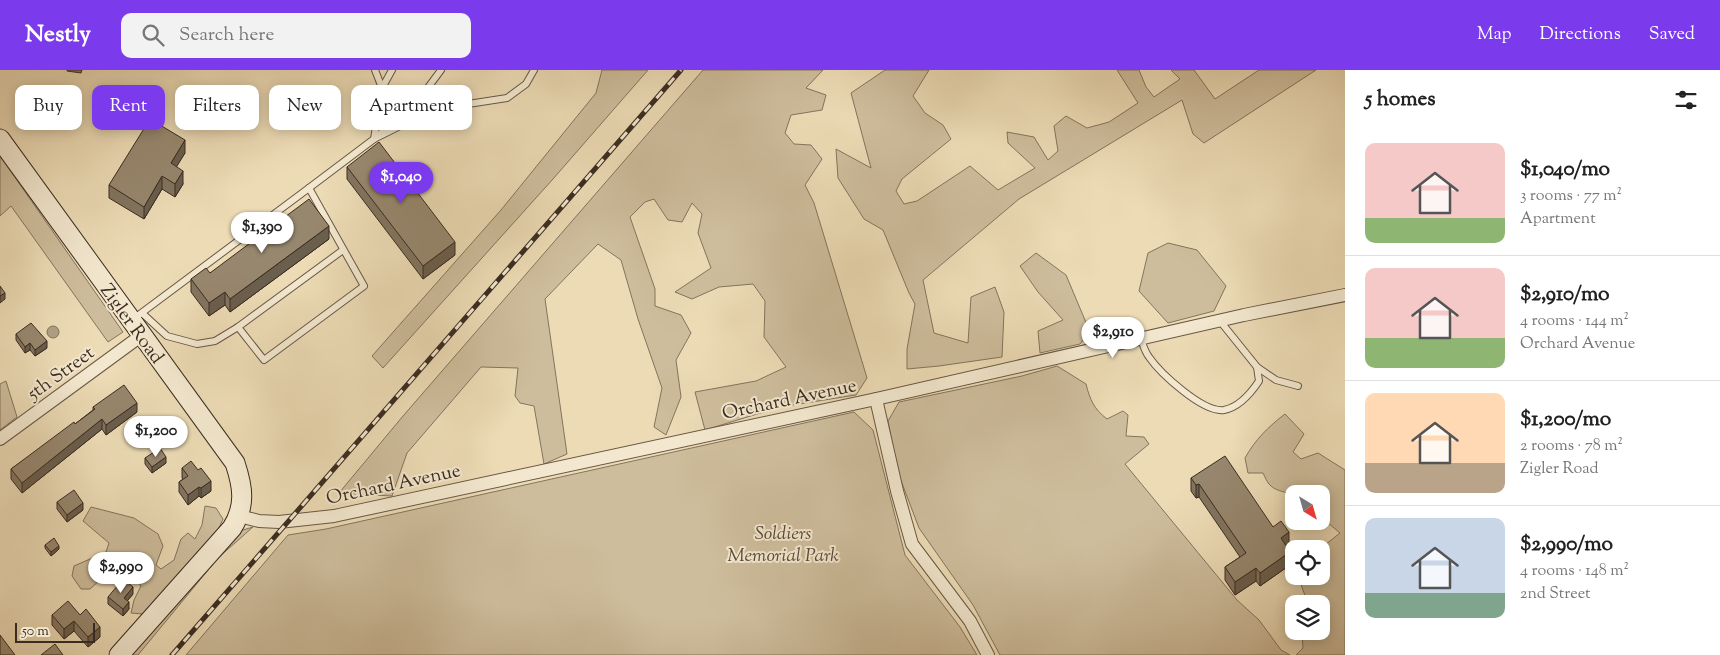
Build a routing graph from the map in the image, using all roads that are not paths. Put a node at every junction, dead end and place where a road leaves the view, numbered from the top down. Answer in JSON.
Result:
{"nodes":[{"id":1,"x":374,"y":70,"type":"edge"},
{"id":2,"x":392,"y":70,"type":"edge"},
{"id":3,"x":440,"y":70,"type":"edge"},
{"id":4,"x":534,"y":70,"type":"edge"},
{"id":5,"x":381,"y":85,"type":"edge"},
{"id":6,"x":384,"y":85,"type":"edge"},
{"id":7,"x":375,"y":130,"type":"edge"},
{"id":8,"x":0,"y":139,"type":"edge"},
{"id":9,"x":374,"y":139,"type":"junction"},
{"id":10,"x":309,"y":188,"type":"junction"},
{"id":11,"x":343,"y":250,"type":"junction"},
{"id":12,"x":1345,"y":295,"type":"edge"},
{"id":13,"x":1220,"y":321,"type":"junction"},
{"id":14,"x":138,"y":323,"type":"junction"},
{"id":15,"x":238,"y":327,"type":"junction"},
{"id":16,"x":1141,"y":339,"type":"junction"},
{"id":17,"x":1257,"y":367,"type":"junction"},
{"id":18,"x":1298,"y":386,"type":"dead end"},
{"id":19,"x":876,"y":399,"type":"junction"},
{"id":20,"x":0,"y":439,"type":"edge"},
{"id":21,"x":239,"y":516,"type":"junction"},
{"id":22,"x":119,"y":655,"type":"edge"},
{"id":23,"x":988,"y":655,"type":"edge"}],
"edges":[{"from":1,"to":5,"type":"lane"},
{"from":2,"to":6,"type":"lane"},
{"from":3,"to":9,"type":"lane"},
{"from":4,"to":9,"type":"lane"},
{"from":7,"to":9,"type":"lane"},
{"from":8,"to":14,"type":"street","name":"Zigler Road"},
{"from":9,"to":10,"type":"lane"},
{"from":10,"to":11,"type":"lane"},
{"from":10,"to":14,"type":"lane"},
{"from":11,"to":15,"type":"lane"},
{"from":11,"to":15,"type":"lane"},
{"from":12,"to":13,"type":"street","name":"Orchard Avenue"},
{"from":13,"to":16,"type":"street","name":"Orchard Avenue"},
{"from":13,"to":17,"type":"lane"},
{"from":14,"to":15,"type":"lane"},
{"from":14,"to":20,"type":"street","name":"5th Street"},
{"from":14,"to":21,"type":"street","name":"Zigler Road"},
{"from":16,"to":17,"type":"lane"},
{"from":16,"to":19,"type":"street","name":"Orchard Avenue"},
{"from":17,"to":18,"type":"lane"},
{"from":19,"to":21,"type":"street","name":"Orchard Avenue"},
{"from":19,"to":23,"type":"street"},
{"from":21,"to":22,"type":"street"}]}
